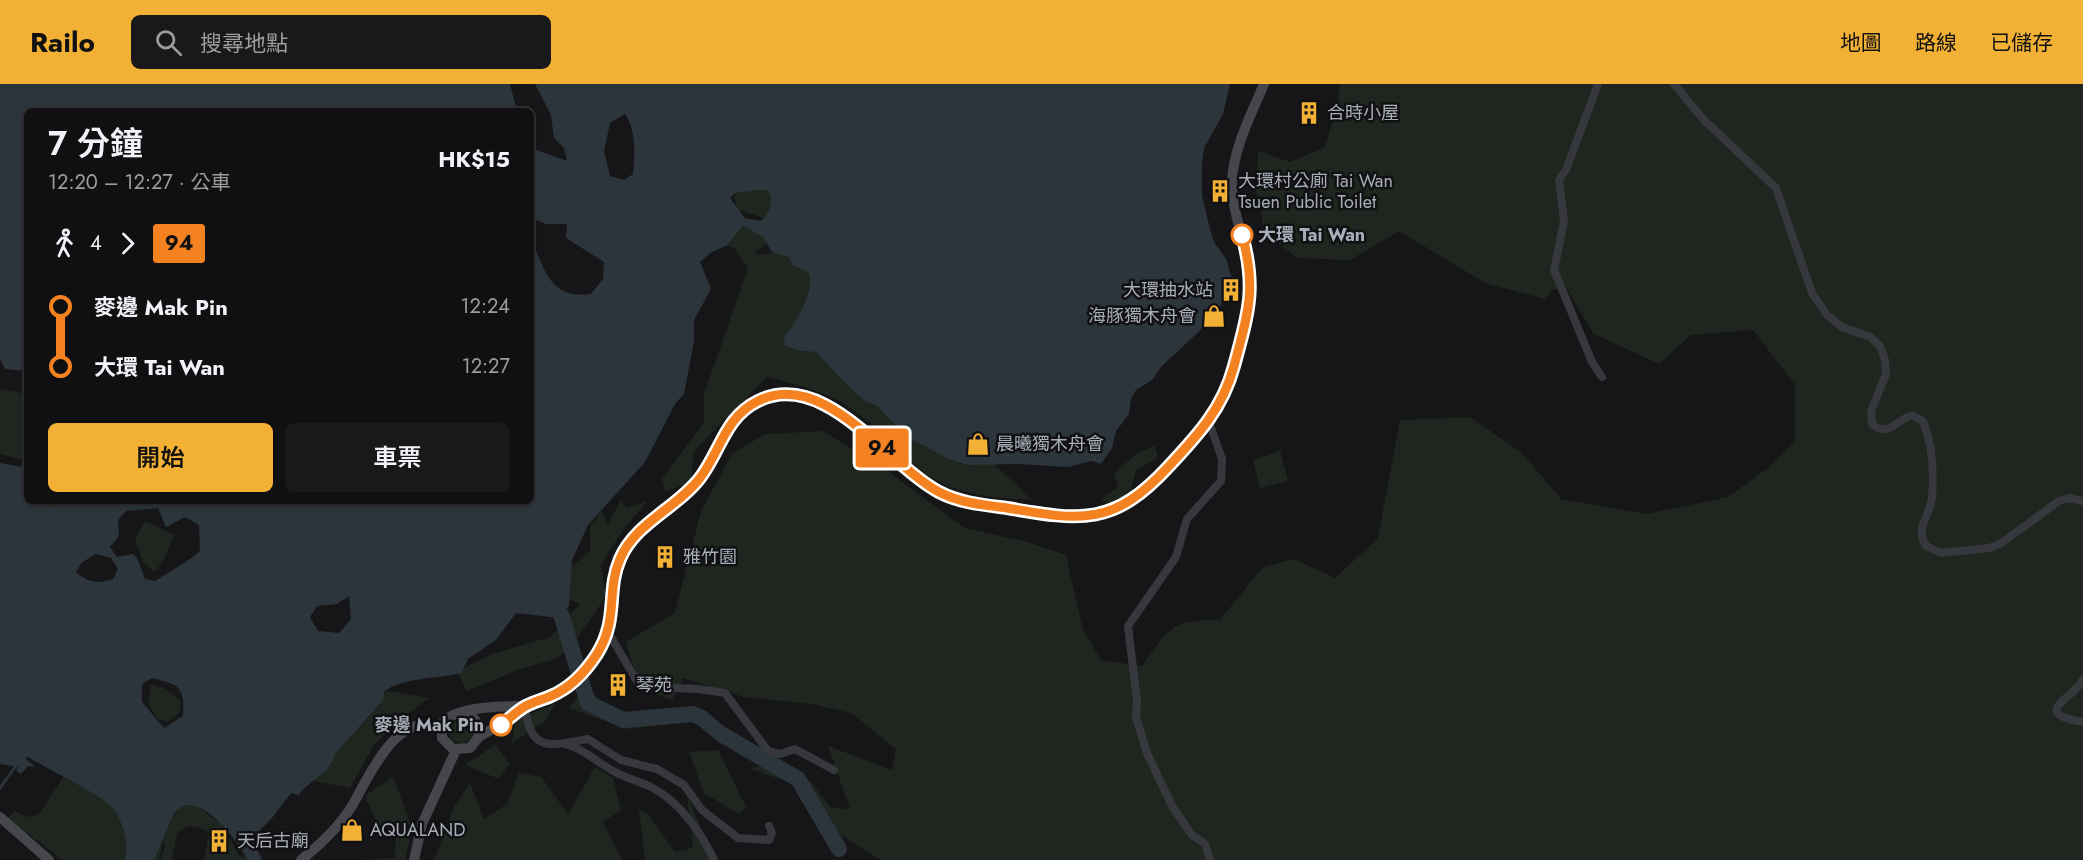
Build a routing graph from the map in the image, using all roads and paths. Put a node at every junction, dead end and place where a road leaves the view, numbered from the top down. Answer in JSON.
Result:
{"nodes":[{"id":1,"x":1264,"y":84,"type":"edge"},
{"id":2,"x":1598,"y":84,"type":"edge"},
{"id":3,"x":1674,"y":84,"type":"edge"},
{"id":4,"x":1602,"y":377,"type":"dead end"},
{"id":5,"x":1209,"y":422,"type":"junction"},
{"id":6,"x":2083,"y":501,"type":"edge"},
{"id":7,"x":608,"y":632,"type":"junction"},
{"id":8,"x":2083,"y":680,"type":"edge"},
{"id":9,"x":525,"y":706,"type":"junction"},
{"id":10,"x":464,"y":712,"type":"junction"},
{"id":11,"x":2083,"y":722,"type":"edge"},
{"id":12,"x":441,"y":727,"type":"junction"},
{"id":13,"x":478,"y":738,"type":"junction"},
{"id":14,"x":564,"y":743,"type":"junction"},
{"id":15,"x":456,"y":750,"type":"junction"},
{"id":16,"x":834,"y":770,"type":"dead end"},
{"id":17,"x":0,"y":818,"type":"edge"},
{"id":18,"x":768,"y":826,"type":"dead end"},
{"id":19,"x":49,"y":860,"type":"edge"},
{"id":20,"x":301,"y":860,"type":"edge"},
{"id":21,"x":414,"y":860,"type":"edge"},
{"id":22,"x":714,"y":860,"type":"edge"},
{"id":23,"x":1210,"y":860,"type":"edge"}],
"edges":[{"from":1,"to":5,"type":"main road"},
{"from":2,"to":4,"type":"street"},
{"from":3,"to":6,"type":"street"},
{"from":5,"to":7,"type":"main road"},
{"from":5,"to":23,"type":"street"},
{"from":7,"to":9,"type":"main road"},
{"from":7,"to":16,"type":"street"},
{"from":8,"to":11,"type":"street"},
{"from":9,"to":10,"type":"main road"},
{"from":9,"to":13,"type":"main road"},
{"from":9,"to":14,"type":"street"},
{"from":10,"to":12,"type":"main road"},
{"from":10,"to":13,"type":"main road"},
{"from":12,"to":15,"type":"main road"},
{"from":12,"to":20,"type":"main road"},
{"from":13,"to":15,"type":"main road"},
{"from":14,"to":18,"type":"street"},
{"from":14,"to":22,"type":"street"},
{"from":15,"to":21,"type":"main road"},
{"from":17,"to":19,"type":"main road"}]}
